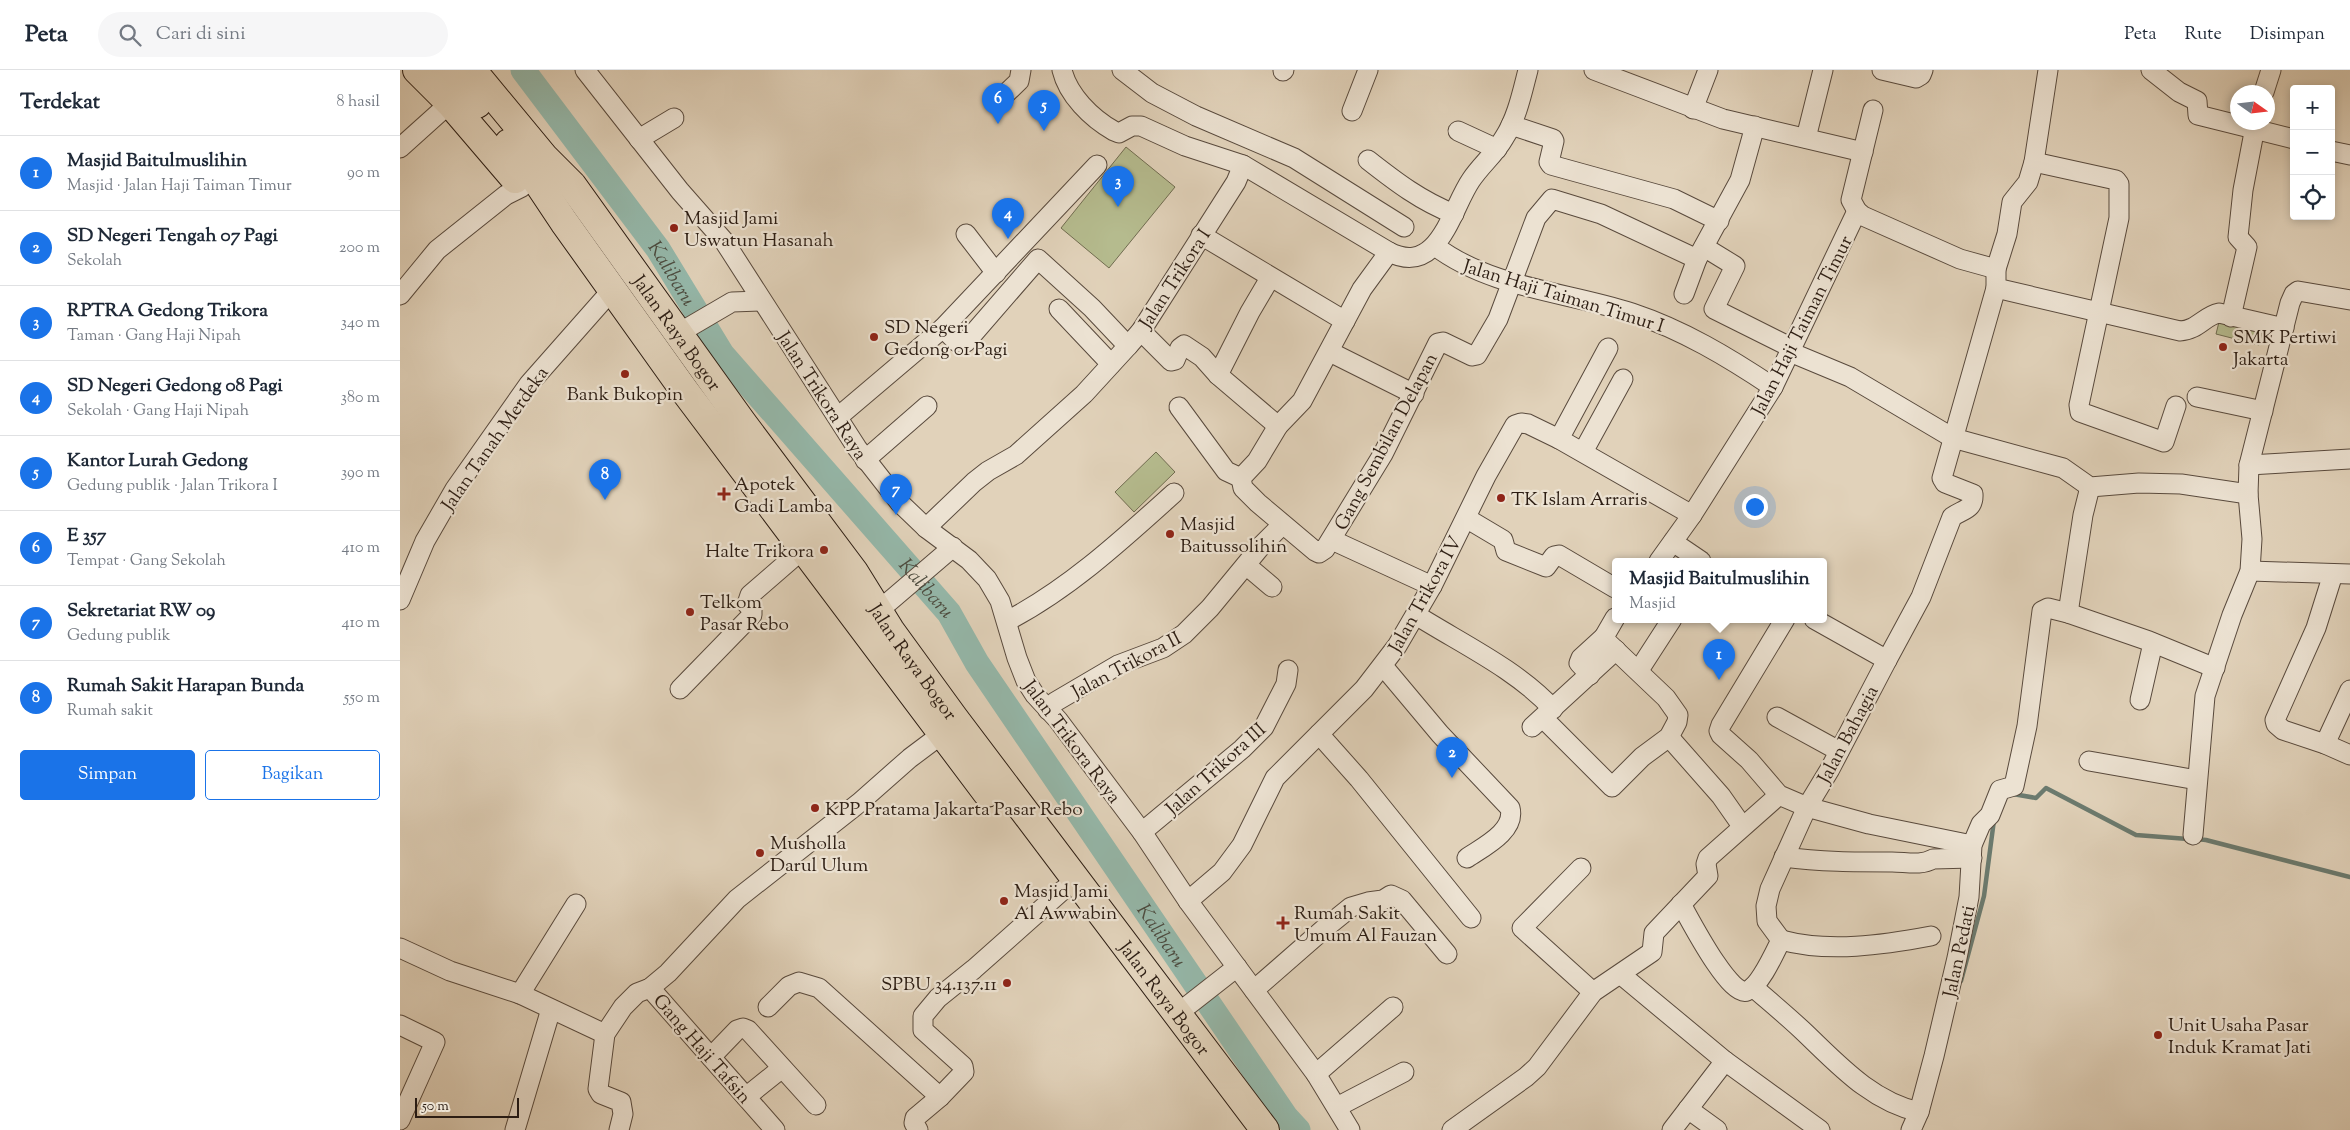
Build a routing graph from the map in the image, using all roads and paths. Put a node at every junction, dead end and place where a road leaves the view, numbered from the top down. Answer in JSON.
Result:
{"nodes":[{"id":1,"x":417,"y":70,"type":"edge"},
{"id":2,"x":450,"y":70,"type":"edge"},
{"id":3,"x":472,"y":70,"type":"edge"},
{"id":4,"x":497,"y":70,"type":"edge"},
{"id":5,"x":1021,"y":70,"type":"edge"},
{"id":6,"x":1062,"y":70,"type":"edge"},
{"id":7,"x":1122,"y":70,"type":"edge"},
{"id":8,"x":1368,"y":70,"type":"edge"},
{"id":9,"x":1528,"y":70,"type":"edge"},
{"id":10,"x":1594,"y":70,"type":"edge"},
{"id":11,"x":1708,"y":70,"type":"edge"},
{"id":12,"x":1823,"y":70,"type":"edge"},
{"id":13,"x":1882,"y":70,"type":"edge"},
{"id":14,"x":1923,"y":70,"type":"edge"},
{"id":15,"x":2048,"y":70,"type":"edge"},
{"id":16,"x":2151,"y":70,"type":"edge"},
{"id":17,"x":2271,"y":70,"type":"edge"},
{"id":18,"x":592,"y":72,"type":"edge"},
{"id":19,"x":2266,"y":85,"type":"edge"},
{"id":20,"x":997,"y":102,"type":"dead end"},
{"id":21,"x":450,"y":103,"type":"junction"},
{"id":22,"x":1693,"y":109,"type":"junction"},
{"id":23,"x":1873,"y":110,"type":"dead end"},
{"id":24,"x":1352,"y":111,"type":"dead end"},
{"id":25,"x":674,"y":118,"type":"dead end"},
{"id":26,"x":2230,"y":122,"type":"edge"},
{"id":27,"x":1511,"y":124,"type":"junction"},
{"id":28,"x":1755,"y":126,"type":"junction"},
{"id":29,"x":2254,"y":130,"type":"edge"},
{"id":30,"x":2267,"y":130,"type":"edge"},
{"id":31,"x":1458,"y":131,"type":"dead end"},
{"id":32,"x":1806,"y":138,"type":"junction"},
{"id":33,"x":2290,"y":138,"type":"edge"},
{"id":34,"x":640,"y":139,"type":"junction"},
{"id":35,"x":400,"y":148,"type":"edge"},
{"id":36,"x":1497,"y":149,"type":"junction"},
{"id":37,"x":1863,"y":152,"type":"junction"},
{"id":38,"x":2335,"y":152,"type":"edge"},
{"id":39,"x":2350,"y":155,"type":"edge"},
{"id":40,"x":1368,"y":160,"type":"dead end"},
{"id":41,"x":2034,"y":162,"type":"junction"},
{"id":42,"x":1097,"y":165,"type":"dead end"},
{"id":43,"x":1243,"y":165,"type":"junction"},
{"id":44,"x":531,"y":171,"type":"junction"},
{"id":45,"x":572,"y":185,"type":"junction"},
{"id":46,"x":1856,"y":211,"type":"junction"},
{"id":47,"x":1454,"y":214,"type":"junction"},
{"id":48,"x":1719,"y":221,"type":"junction"},
{"id":49,"x":1404,"y":227,"type":"dead end"},
{"id":50,"x":966,"y":234,"type":"dead end"},
{"id":51,"x":1201,"y":235,"type":"junction"},
{"id":52,"x":1434,"y":246,"type":"junction"},
{"id":53,"x":1389,"y":252,"type":"junction"},
{"id":54,"x":1700,"y":253,"type":"junction"},
{"id":55,"x":743,"y":274,"type":"junction"},
{"id":56,"x":996,"y":274,"type":"junction"},
{"id":57,"x":1270,"y":278,"type":"junction"},
{"id":58,"x":1996,"y":278,"type":"junction"},
{"id":59,"x":1513,"y":281,"type":"junction"},
{"id":60,"x":612,"y":290,"type":"junction"},
{"id":61,"x":1684,"y":294,"type":"dead end"},
{"id":62,"x":400,"y":295,"type":"edge"},
{"id":63,"x":2350,"y":300,"type":"edge"},
{"id":64,"x":760,"y":301,"type":"junction"},
{"id":65,"x":726,"y":305,"type":"junction"},
{"id":66,"x":1059,"y":309,"type":"dead end"},
{"id":67,"x":2099,"y":312,"type":"junction"},
{"id":68,"x":2231,"y":317,"type":"junction"},
{"id":69,"x":1345,"y":320,"type":"junction"},
{"id":70,"x":688,"y":328,"type":"junction"},
{"id":71,"x":942,"y":328,"type":"junction"},
{"id":72,"x":2284,"y":328,"type":"junction"},
{"id":73,"x":1141,"y":331,"type":"junction"},
{"id":74,"x":1128,"y":346,"type":"junction"},
{"id":75,"x":1608,"y":348,"type":"dead end"},
{"id":76,"x":1791,"y":350,"type":"junction"},
{"id":77,"x":1330,"y":352,"type":"junction"},
{"id":78,"x":1111,"y":364,"type":"junction"},
{"id":79,"x":1218,"y":375,"type":"junction"},
{"id":80,"x":1623,"y":379,"type":"dead end"},
{"id":81,"x":1773,"y":387,"type":"junction"},
{"id":82,"x":1414,"y":394,"type":"junction"},
{"id":83,"x":2197,"y":397,"type":"dead end"},
{"id":84,"x":927,"y":406,"type":"dead end"},
{"id":85,"x":2176,"y":406,"type":"dead end"},
{"id":86,"x":1179,"y":407,"type":"dead end"},
{"id":87,"x":2263,"y":411,"type":"junction"},
{"id":88,"x":838,"y":417,"type":"junction"},
{"id":89,"x":1278,"y":426,"type":"junction"},
{"id":90,"x":1953,"y":438,"type":"junction"},
{"id":91,"x":1558,"y":439,"type":"junction"},
{"id":92,"x":1583,"y":452,"type":"junction"},
{"id":93,"x":2350,"y":459,"type":"edge"},
{"id":94,"x":865,"y":460,"type":"junction"},
{"id":95,"x":2249,"y":465,"type":"junction"},
{"id":96,"x":1241,"y":478,"type":"junction"},
{"id":97,"x":2090,"y":487,"type":"junction"},
{"id":98,"x":1174,"y":493,"type":"dead end"},
{"id":99,"x":2248,"y":494,"type":"junction"},
{"id":100,"x":1692,"y":515,"type":"junction"},
{"id":101,"x":1466,"y":518,"type":"junction"},
{"id":102,"x":1282,"y":525,"type":"junction"},
{"id":103,"x":926,"y":528,"type":"junction"},
{"id":104,"x":1332,"y":540,"type":"junction"},
{"id":105,"x":1673,"y":542,"type":"junction"},
{"id":106,"x":954,"y":547,"type":"junction"},
{"id":107,"x":803,"y":549,"type":"junction"},
{"id":108,"x":1661,"y":558,"type":"edge"},
{"id":109,"x":1697,"y":558,"type":"edge"},
{"id":110,"x":1246,"y":565,"type":"junction"},
{"id":111,"x":2250,"y":571,"type":"junction"},
{"id":112,"x":2342,"y":574,"type":"edge"},
{"id":113,"x":1432,"y":586,"type":"junction"},
{"id":114,"x":1612,"y":586,"type":"edge"},
{"id":115,"x":1272,"y":587,"type":"dead end"},
{"id":116,"x":400,"y":600,"type":"edge"},
{"id":117,"x":877,"y":612,"type":"junction"},
{"id":118,"x":2068,"y":613,"type":"junction"},
{"id":119,"x":1416,"y":615,"type":"junction"},
{"id":120,"x":1007,"y":621,"type":"junction"},
{"id":121,"x":1669,"y":623,"type":"edge"},
{"id":122,"x":1783,"y":623,"type":"edge"},
{"id":123,"x":1821,"y":623,"type":"edge"},
{"id":124,"x":1610,"y":634,"type":"edge"},
{"id":125,"x":2153,"y":643,"type":"junction"},
{"id":126,"x":1887,"y":660,"type":"junction"},
{"id":127,"x":1383,"y":666,"type":"junction"},
{"id":128,"x":2215,"y":668,"type":"junction"},
{"id":129,"x":1288,"y":670,"type":"dead end"},
{"id":130,"x":1639,"y":670,"type":"junction"},
{"id":131,"x":680,"y":689,"type":"dead end"},
{"id":132,"x":2350,"y":690,"type":"edge"},
{"id":133,"x":2140,"y":700,"type":"dead end"},
{"id":134,"x":1048,"y":710,"type":"junction"},
{"id":135,"x":1778,"y":716,"type":"dead end"},
{"id":136,"x":1542,"y":718,"type":"junction"},
{"id":137,"x":942,"y":734,"type":"junction"},
{"id":138,"x":1319,"y":734,"type":"junction"},
{"id":139,"x":1669,"y":737,"type":"junction"},
{"id":140,"x":2325,"y":744,"type":"junction"},
{"id":141,"x":1839,"y":751,"type":"junction"},
{"id":142,"x":2350,"y":755,"type":"edge"},
{"id":143,"x":2089,"y":761,"type":"dead end"},
{"id":144,"x":2197,"y":780,"type":"junction"},
{"id":145,"x":1779,"y":795,"type":"junction"},
{"id":146,"x":1807,"y":807,"type":"junction"},
{"id":147,"x":1742,"y":826,"type":"junction"},
{"id":148,"x":1142,"y":832,"type":"junction"},
{"id":149,"x":2193,"y":835,"type":"dead end"},
{"id":150,"x":1972,"y":852,"type":"junction"},
{"id":151,"x":1784,"y":857,"type":"junction"},
{"id":152,"x":1467,"y":858,"type":"dead end"},
{"id":153,"x":1581,"y":868,"type":"dead end"},
{"id":154,"x":1063,"y":890,"type":"junction"},
{"id":155,"x":1188,"y":901,"type":"junction"},
{"id":156,"x":576,"y":904,"type":"dead end"},
{"id":157,"x":1681,"y":904,"type":"junction"},
{"id":158,"x":1471,"y":918,"type":"dead end"},
{"id":159,"x":1931,"y":936,"type":"dead end"},
{"id":160,"x":1781,"y":940,"type":"junction"},
{"id":161,"x":400,"y":948,"type":"edge"},
{"id":162,"x":1447,"y":954,"type":"dead end"},
{"id":163,"x":1230,"y":972,"type":"junction"},
{"id":164,"x":1625,"y":978,"type":"dead end"},
{"id":165,"x":1753,"y":987,"type":"junction"},
{"id":166,"x":650,"y":988,"type":"junction"},
{"id":167,"x":1254,"y":990,"type":"junction"},
{"id":168,"x":1592,"y":992,"type":"junction"},
{"id":169,"x":520,"y":994,"type":"junction"},
{"id":170,"x":768,"y":1007,"type":"dead end"},
{"id":171,"x":1393,"y":1007,"type":"dead end"},
{"id":172,"x":551,"y":1009,"type":"junction"},
{"id":173,"x":1182,"y":1009,"type":"junction"},
{"id":174,"x":400,"y":1026,"type":"edge"},
{"id":175,"x":605,"y":1034,"type":"junction"},
{"id":176,"x":711,"y":1057,"type":"junction"},
{"id":177,"x":1725,"y":1061,"type":"junction"},
{"id":178,"x":782,"y":1068,"type":"junction"},
{"id":179,"x":1404,"y":1072,"type":"dead end"},
{"id":180,"x":1316,"y":1074,"type":"junction"},
{"id":181,"x":940,"y":1097,"type":"junction"},
{"id":182,"x":746,"y":1098,"type":"junction"},
{"id":183,"x":816,"y":1105,"type":"dead end"},
{"id":184,"x":1337,"y":1107,"type":"junction"},
{"id":185,"x":1688,"y":1109,"type":"junction"},
{"id":186,"x":1919,"y":1112,"type":"junction"},
{"id":187,"x":400,"y":1120,"type":"edge"},
{"id":188,"x":515,"y":1130,"type":"edge"},
{"id":189,"x":619,"y":1130,"type":"edge"},
{"id":190,"x":775,"y":1130,"type":"edge"},
{"id":191,"x":918,"y":1130,"type":"edge"},
{"id":192,"x":1243,"y":1130,"type":"edge"},
{"id":193,"x":1265,"y":1130,"type":"edge"},
{"id":194,"x":1350,"y":1130,"type":"edge"},
{"id":195,"x":1452,"y":1130,"type":"edge"},
{"id":196,"x":1672,"y":1130,"type":"edge"},
{"id":197,"x":1717,"y":1130,"type":"edge"},
{"id":198,"x":1820,"y":1130,"type":"edge"},
{"id":199,"x":1912,"y":1130,"type":"edge"}],
"edges":[{"from":1,"to":21,"type":"highway","name":"Jalan Raya Bogor"},
{"from":2,"to":44,"type":"highway","name":"Jalan Raya Bogor"},
{"from":3,"to":44,"type":"highway","name":"Jalan Raya Bogor"},
{"from":4,"to":45,"type":"highway","name":"Jalan Raya Bogor"},
{"from":5,"to":20,"type":"street"},
{"from":6,"to":43,"type":"street"},
{"from":7,"to":49,"type":"street"},
{"from":8,"to":24,"type":"street"},
{"from":9,"to":27,"type":"street"},
{"from":10,"to":22,"type":"street"},
{"from":11,"to":22,"type":"street"},
{"from":12,"to":32,"type":"street"},
{"from":13,"to":14,"type":"street"},
{"from":15,"to":41,"type":"street"},
{"from":16,"to":26,"type":"street"},
{"from":17,"to":19,"type":"street"},
{"from":18,"to":34,"type":"street","name":"Jalan Trikora Raya"},
{"from":21,"to":35,"type":"street"},
{"from":21,"to":44,"type":"highway","name":"Jalan Raya Bogor"},
{"from":22,"to":28,"type":"street"},
{"from":23,"to":37,"type":"street"},
{"from":25,"to":34,"type":"street"},
{"from":27,"to":36,"type":"street"},
{"from":27,"to":48,"type":"street"},
{"from":28,"to":32,"type":"street"},
{"from":28,"to":48,"type":"street"},
{"from":29,"to":68,"type":"street"},
{"from":30,"to":33,"type":"street"},
{"from":31,"to":36,"type":"street"},
{"from":32,"to":37,"type":"street"},
{"from":34,"to":55,"type":"street","name":"Jalan Trikora Raya"},
{"from":36,"to":47,"type":"street"},
{"from":37,"to":46,"type":"street"},
{"from":38,"to":39,"type":"street"},
{"from":40,"to":47,"type":"street"},
{"from":41,"to":58,"type":"street"},
{"from":41,"to":67,"type":"street"},
{"from":42,"to":56,"type":"street"},
{"from":43,"to":51,"type":"street","name":"Jalan Trikora I"},
{"from":43,"to":53,"type":"street"},
{"from":44,"to":45,"type":"highway","name":"Jalan Raya Bogor"},
{"from":44,"to":60,"type":"highway","name":"Jalan Raya Bogor"},
{"from":44,"to":62,"type":"street"},
{"from":45,"to":70,"type":"highway","name":"Jalan Raya Bogor"},
{"from":46,"to":58,"type":"street"},
{"from":46,"to":76,"type":"street","name":"Jalan Haji Taiman Timur"},
{"from":47,"to":52,"type":"street"},
{"from":48,"to":54,"type":"street"},
{"from":50,"to":56,"type":"street"},
{"from":51,"to":57,"type":"street"},
{"from":51,"to":73,"type":"street","name":"Jalan Trikora I"},
{"from":52,"to":53,"type":"street"},
{"from":52,"to":59,"type":"street","name":"Jalan Haji Taiman Timur I"},
{"from":53,"to":69,"type":"street"},
{"from":54,"to":59,"type":"street"},
{"from":54,"to":61,"type":"street"},
{"from":54,"to":76,"type":"street"},
{"from":55,"to":64,"type":"street","name":"Jalan Trikora Raya"},
{"from":55,"to":65,"type":"street"},
{"from":56,"to":71,"type":"street"},
{"from":57,"to":69,"type":"street"},
{"from":57,"to":79,"type":"street"},
{"from":58,"to":67,"type":"street"},
{"from":58,"to":90,"type":"street"},
{"from":59,"to":81,"type":"street","name":"Jalan Haji Taiman Timur I"},
{"from":59,"to":82,"type":"street","name":"Gang Sembilan Delapan"},
{"from":60,"to":107,"type":"highway","name":"Jalan Raya Bogor"},
{"from":60,"to":116,"type":"street","name":"Jalan Tanah Merdeka"},
{"from":63,"to":72,"type":"street"},
{"from":64,"to":65,"type":"street"},
{"from":64,"to":88,"type":"street","name":"Jalan Trikora Raya"},
{"from":65,"to":70,"type":"street"},
{"from":66,"to":78,"type":"street"},
{"from":67,"to":68,"type":"street"},
{"from":67,"to":85,"type":"street"},
{"from":68,"to":72,"type":"street"},
{"from":69,"to":77,"type":"street"},
{"from":70,"to":117,"type":"highway","name":"Jalan Raya Bogor"},
{"from":71,"to":74,"type":"street"},
{"from":71,"to":88,"type":"street"},
{"from":72,"to":87,"type":"street"},
{"from":73,"to":74,"type":"street","name":"Jalan Trikora I"},
{"from":73,"to":79,"type":"street"},
{"from":74,"to":78,"type":"street","name":"Jalan Trikora I"},
{"from":75,"to":91,"type":"street"},
{"from":76,"to":81,"type":"street","name":"Jalan Haji Taiman Timur"},
{"from":76,"to":90,"type":"street"},
{"from":77,"to":82,"type":"street"},
{"from":77,"to":89,"type":"street"},
{"from":78,"to":103,"type":"street","name":"Jalan Trikora I"},
{"from":79,"to":89,"type":"street"},
{"from":80,"to":92,"type":"street"},
{"from":81,"to":100,"type":"street","name":"Jalan Haji Taiman Timur"},
{"from":82,"to":104,"type":"street","name":"Gang Sembilan Delapan"},
{"from":83,"to":87,"type":"street"},
{"from":84,"to":94,"type":"street"},
{"from":86,"to":96,"type":"street"},
{"from":87,"to":95,"type":"street"},
{"from":88,"to":94,"type":"street","name":"Jalan Trikora Raya"},
{"from":89,"to":96,"type":"street"},
{"from":90,"to":97,"type":"street"},
{"from":90,"to":126,"type":"street","name":"Jalan Bahagia"},
{"from":91,"to":92,"type":"street","name":"Jalan Trikora IV"},
{"from":91,"to":101,"type":"street","name":"Jalan Trikora IV"},
{"from":92,"to":100,"type":"street","name":"Jalan Trikora IV"},
{"from":93,"to":95,"type":"street"},
{"from":94,"to":103,"type":"street","name":"Jalan Trikora Raya"},
{"from":95,"to":99,"type":"street"},
{"from":96,"to":102,"type":"street"},
{"from":97,"to":99,"type":"street"},
{"from":97,"to":118,"type":"street"},
{"from":98,"to":120,"type":"street"},
{"from":99,"to":111,"type":"street"},
{"from":100,"to":105,"type":"street","name":"Jalan Haji Taiman Timur"},
{"from":101,"to":113,"type":"street","name":"Jalan Trikora IV"},
{"from":101,"to":114,"type":"street"},
{"from":102,"to":104,"type":"street","name":"Gang Sembilan Delapan"},
{"from":102,"to":110,"type":"street","name":"Jalan Trikora II"},
{"from":103,"to":106,"type":"street","name":"Jalan Trikora Raya"},
{"from":104,"to":113,"type":"street"},
{"from":105,"to":108,"type":"street","name":"Jalan Haji Taiman Timur"},
{"from":105,"to":109,"type":"street"},
{"from":106,"to":117,"type":"street"},
{"from":106,"to":120,"type":"street","name":"Jalan Trikora Raya"},
{"from":107,"to":131,"type":"street"},
{"from":107,"to":137,"type":"highway","name":"Jalan Raya Bogor"},
{"from":110,"to":115,"type":"street"},
{"from":110,"to":134,"type":"street","name":"Jalan Trikora II"},
{"from":111,"to":112,"type":"street"},
{"from":111,"to":128,"type":"street"},
{"from":112,"to":140,"type":"street"},
{"from":113,"to":119,"type":"street","name":"Jalan Trikora IV"},
{"from":117,"to":173,"type":"highway","name":"Jalan Raya Bogor"},
{"from":118,"to":125,"type":"street"},
{"from":118,"to":150,"type":"street","name":"Jalan Pedati"},
{"from":119,"to":127,"type":"street","name":"Jalan Trikora IV"},
{"from":119,"to":136,"type":"street"},
{"from":120,"to":134,"type":"street","name":"Jalan Trikora Raya"},
{"from":121,"to":130,"type":"street"},
{"from":122,"to":145,"type":"street"},
{"from":123,"to":126,"type":"street"},
{"from":124,"to":130,"type":"street"},
{"from":124,"to":136,"type":"street"},
{"from":125,"to":128,"type":"street"},
{"from":125,"to":133,"type":"street"},
{"from":126,"to":141,"type":"street","name":"Jalan Bahagia"},
{"from":127,"to":138,"type":"street","name":"Jalan Trikora IV"},
{"from":127,"to":152,"type":"street"},
{"from":128,"to":144,"type":"street"},
{"from":129,"to":148,"type":"street","name":"Jalan Trikora III"},
{"from":130,"to":139,"type":"street"},
{"from":132,"to":140,"type":"street"},
{"from":134,"to":148,"type":"street","name":"Jalan Trikora Raya"},
{"from":135,"to":141,"type":"street"},
{"from":136,"to":139,"type":"street"},
{"from":137,"to":154,"type":"highway","name":"Jalan Raya Bogor"},
{"from":137,"to":166,"type":"street"},
{"from":138,"to":155,"type":"street","name":"Jalan Trikora IV"},
{"from":138,"to":158,"type":"street"},
{"from":139,"to":147,"type":"street"},
{"from":140,"to":142,"type":"street"},
{"from":141,"to":146,"type":"street","name":"Jalan Bahagia"},
{"from":143,"to":144,"type":"street"},
{"from":144,"to":149,"type":"street"},
{"from":145,"to":146,"type":"street"},
{"from":145,"to":147,"type":"street"},
{"from":146,"to":150,"type":"street"},
{"from":146,"to":151,"type":"street","name":"Jalan Bahagia"},
{"from":147,"to":157,"type":"street"},
{"from":148,"to":155,"type":"street","name":"Jalan Trikora Raya"},
{"from":150,"to":151,"type":"street"},
{"from":150,"to":186,"type":"street","name":"Jalan Pedati"},
{"from":151,"to":160,"type":"street","name":"Jalan Bahagia"},
{"from":153,"to":168,"type":"street"},
{"from":154,"to":181,"type":"street"},
{"from":154,"to":192,"type":"highway","name":"Jalan Raya Bogor"},
{"from":155,"to":163,"type":"street","name":"Jalan Trikora Raya"},
{"from":156,"to":169,"type":"street"},
{"from":157,"to":165,"type":"street"},
{"from":157,"to":168,"type":"street"},
{"from":159,"to":160,"type":"street"},
{"from":160,"to":165,"type":"street"},
{"from":161,"to":169,"type":"street"},
{"from":162,"to":167,"type":"street"},
{"from":163,"to":167,"type":"street","name":"Jalan Trikora Raya"},
{"from":163,"to":173,"type":"street"},
{"from":164,"to":177,"type":"street"},
{"from":165,"to":186,"type":"street"},
{"from":166,"to":175,"type":"street"},
{"from":166,"to":176,"type":"street","name":"Gang Haji Tafsin"},
{"from":167,"to":180,"type":"street","name":"Jalan Trikora Raya"},
{"from":168,"to":195,"type":"street"},
{"from":169,"to":172,"type":"street"},
{"from":170,"to":181,"type":"street"},
{"from":171,"to":180,"type":"street"},
{"from":172,"to":175,"type":"street"},
{"from":172,"to":188,"type":"street"},
{"from":173,"to":193,"type":"highway","name":"Jalan Raya Bogor"},
{"from":174,"to":187,"type":"street"},
{"from":175,"to":189,"type":"street"},
{"from":176,"to":178,"type":"street"},
{"from":176,"to":182,"type":"street","name":"Gang Haji Tafsin"},
{"from":177,"to":185,"type":"street"},
{"from":177,"to":198,"type":"street"},
{"from":178,"to":182,"type":"street"},
{"from":178,"to":183,"type":"street"},
{"from":179,"to":184,"type":"street"},
{"from":180,"to":184,"type":"street","name":"Jalan Trikora Raya"},
{"from":181,"to":191,"type":"street"},
{"from":182,"to":190,"type":"street","name":"Gang Haji Tafsin"},
{"from":184,"to":194,"type":"street","name":"Jalan Trikora Raya"},
{"from":185,"to":196,"type":"street"},
{"from":185,"to":197,"type":"street"},
{"from":186,"to":199,"type":"street","name":"Jalan Pedati"}]}
